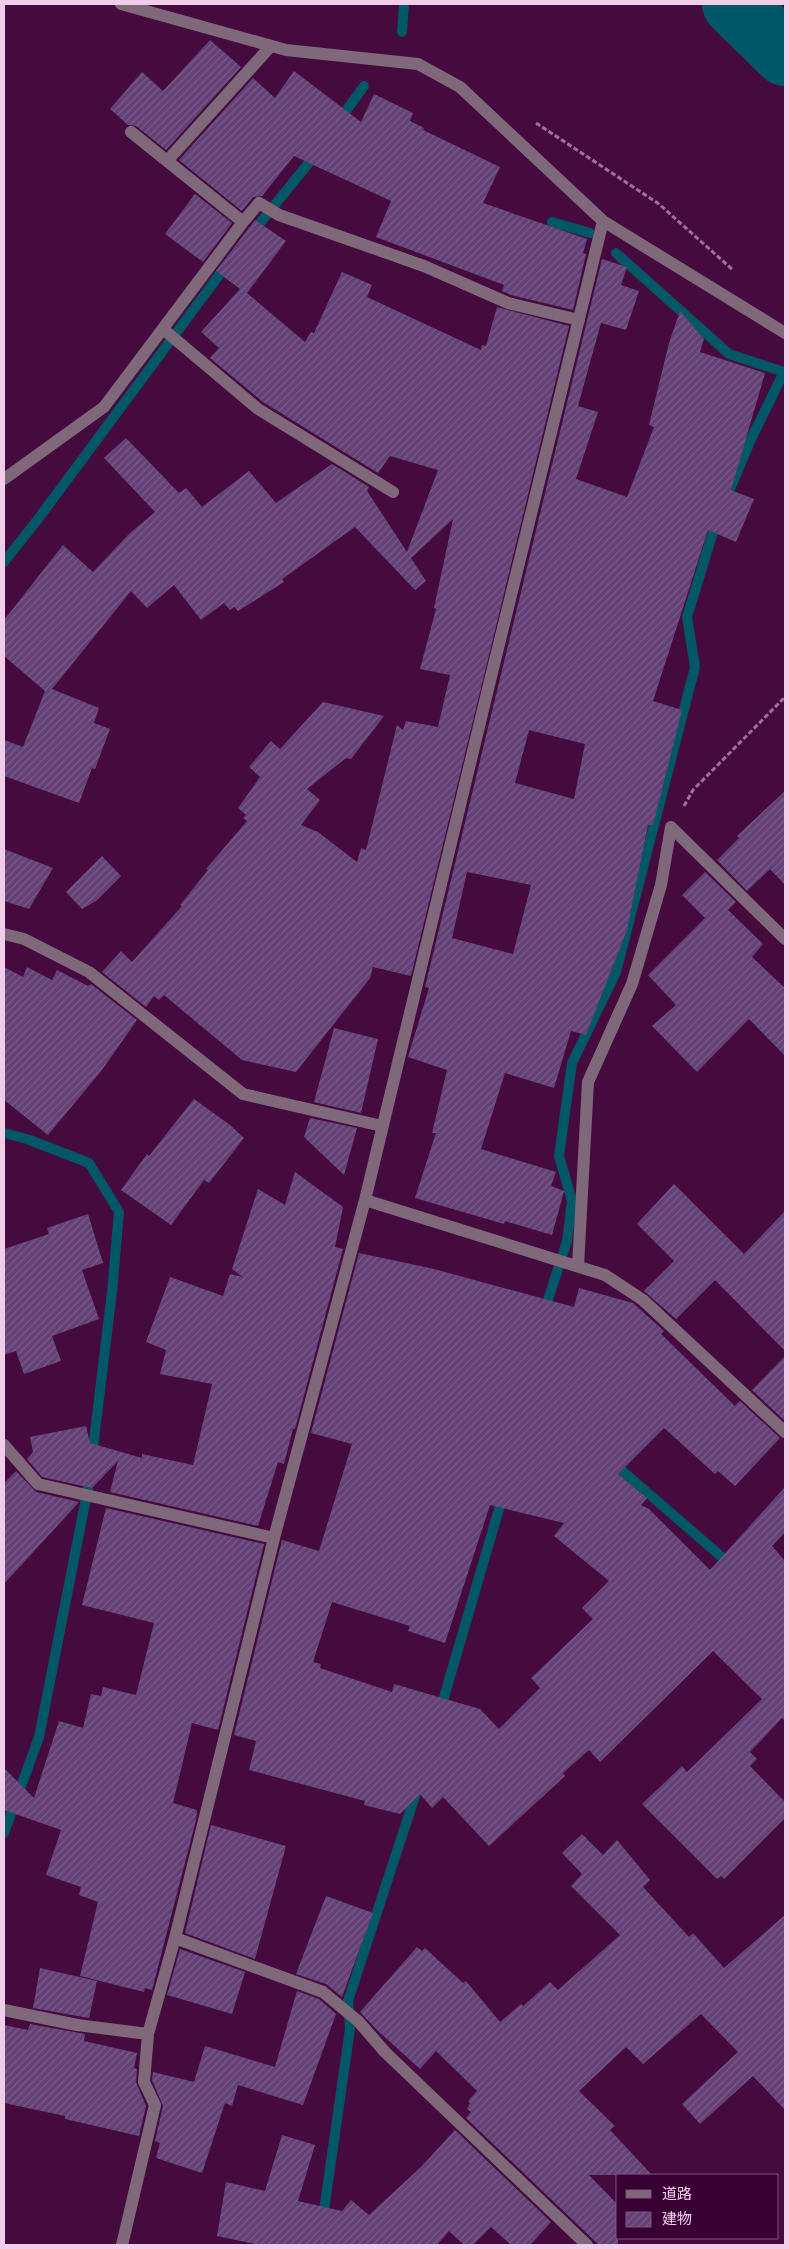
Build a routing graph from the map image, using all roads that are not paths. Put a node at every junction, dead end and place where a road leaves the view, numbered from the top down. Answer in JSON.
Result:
{"nodes":[{"id":1,"x":122,"y":4,"type":"edge"},
{"id":2,"x":270,"y":47,"type":"junction"},
{"id":3,"x":131,"y":132,"type":"dead end"},
{"id":4,"x":167,"y":161,"type":"junction"},
{"id":5,"x":242,"y":222,"type":"junction"},
{"id":6,"x":604,"y":222,"type":"junction"},
{"id":7,"x":579,"y":320,"type":"junction"},
{"id":8,"x":785,"y":333,"type":"edge"},
{"id":9,"x":169,"y":334,"type":"junction"},
{"id":10,"x":4,"y":479,"type":"edge"},
{"id":11,"x":393,"y":492,"type":"dead end"},
{"id":12,"x":4,"y":934,"type":"edge"},
{"id":13,"x":785,"y":939,"type":"edge"},
{"id":14,"x":382,"y":1126,"type":"junction"},
{"id":15,"x":365,"y":1200,"type":"junction"},
{"id":16,"x":578,"y":1266,"type":"junction"},
{"id":17,"x":785,"y":1432,"type":"edge"},
{"id":18,"x":4,"y":1445,"type":"edge"},
{"id":19,"x":274,"y":1538,"type":"junction"},
{"id":20,"x":176,"y":1938,"type":"junction"},
{"id":21,"x":4,"y":2010,"type":"edge"},
{"id":22,"x":148,"y":2034,"type":"junction"},
{"id":23,"x":122,"y":2245,"type":"edge"},
{"id":24,"x":587,"y":2245,"type":"edge"}],
"edges":[{"from":1,"to":2,"type":"street"},
{"from":2,"to":4,"type":"street"},
{"from":2,"to":6,"type":"street"},
{"from":3,"to":4,"type":"street"},
{"from":4,"to":5,"type":"street"},
{"from":5,"to":7,"type":"street"},
{"from":5,"to":9,"type":"street"},
{"from":6,"to":7,"type":"street"},
{"from":6,"to":8,"type":"street"},
{"from":7,"to":14,"type":"street"},
{"from":9,"to":10,"type":"street"},
{"from":9,"to":11,"type":"street"},
{"from":12,"to":14,"type":"street"},
{"from":13,"to":16,"type":"street"},
{"from":14,"to":15,"type":"street"},
{"from":15,"to":16,"type":"street"},
{"from":15,"to":19,"type":"street"},
{"from":16,"to":17,"type":"street"},
{"from":18,"to":19,"type":"street"},
{"from":19,"to":20,"type":"street"},
{"from":20,"to":22,"type":"street"},
{"from":20,"to":24,"type":"street"},
{"from":21,"to":22,"type":"street"},
{"from":22,"to":23,"type":"street"}]}
